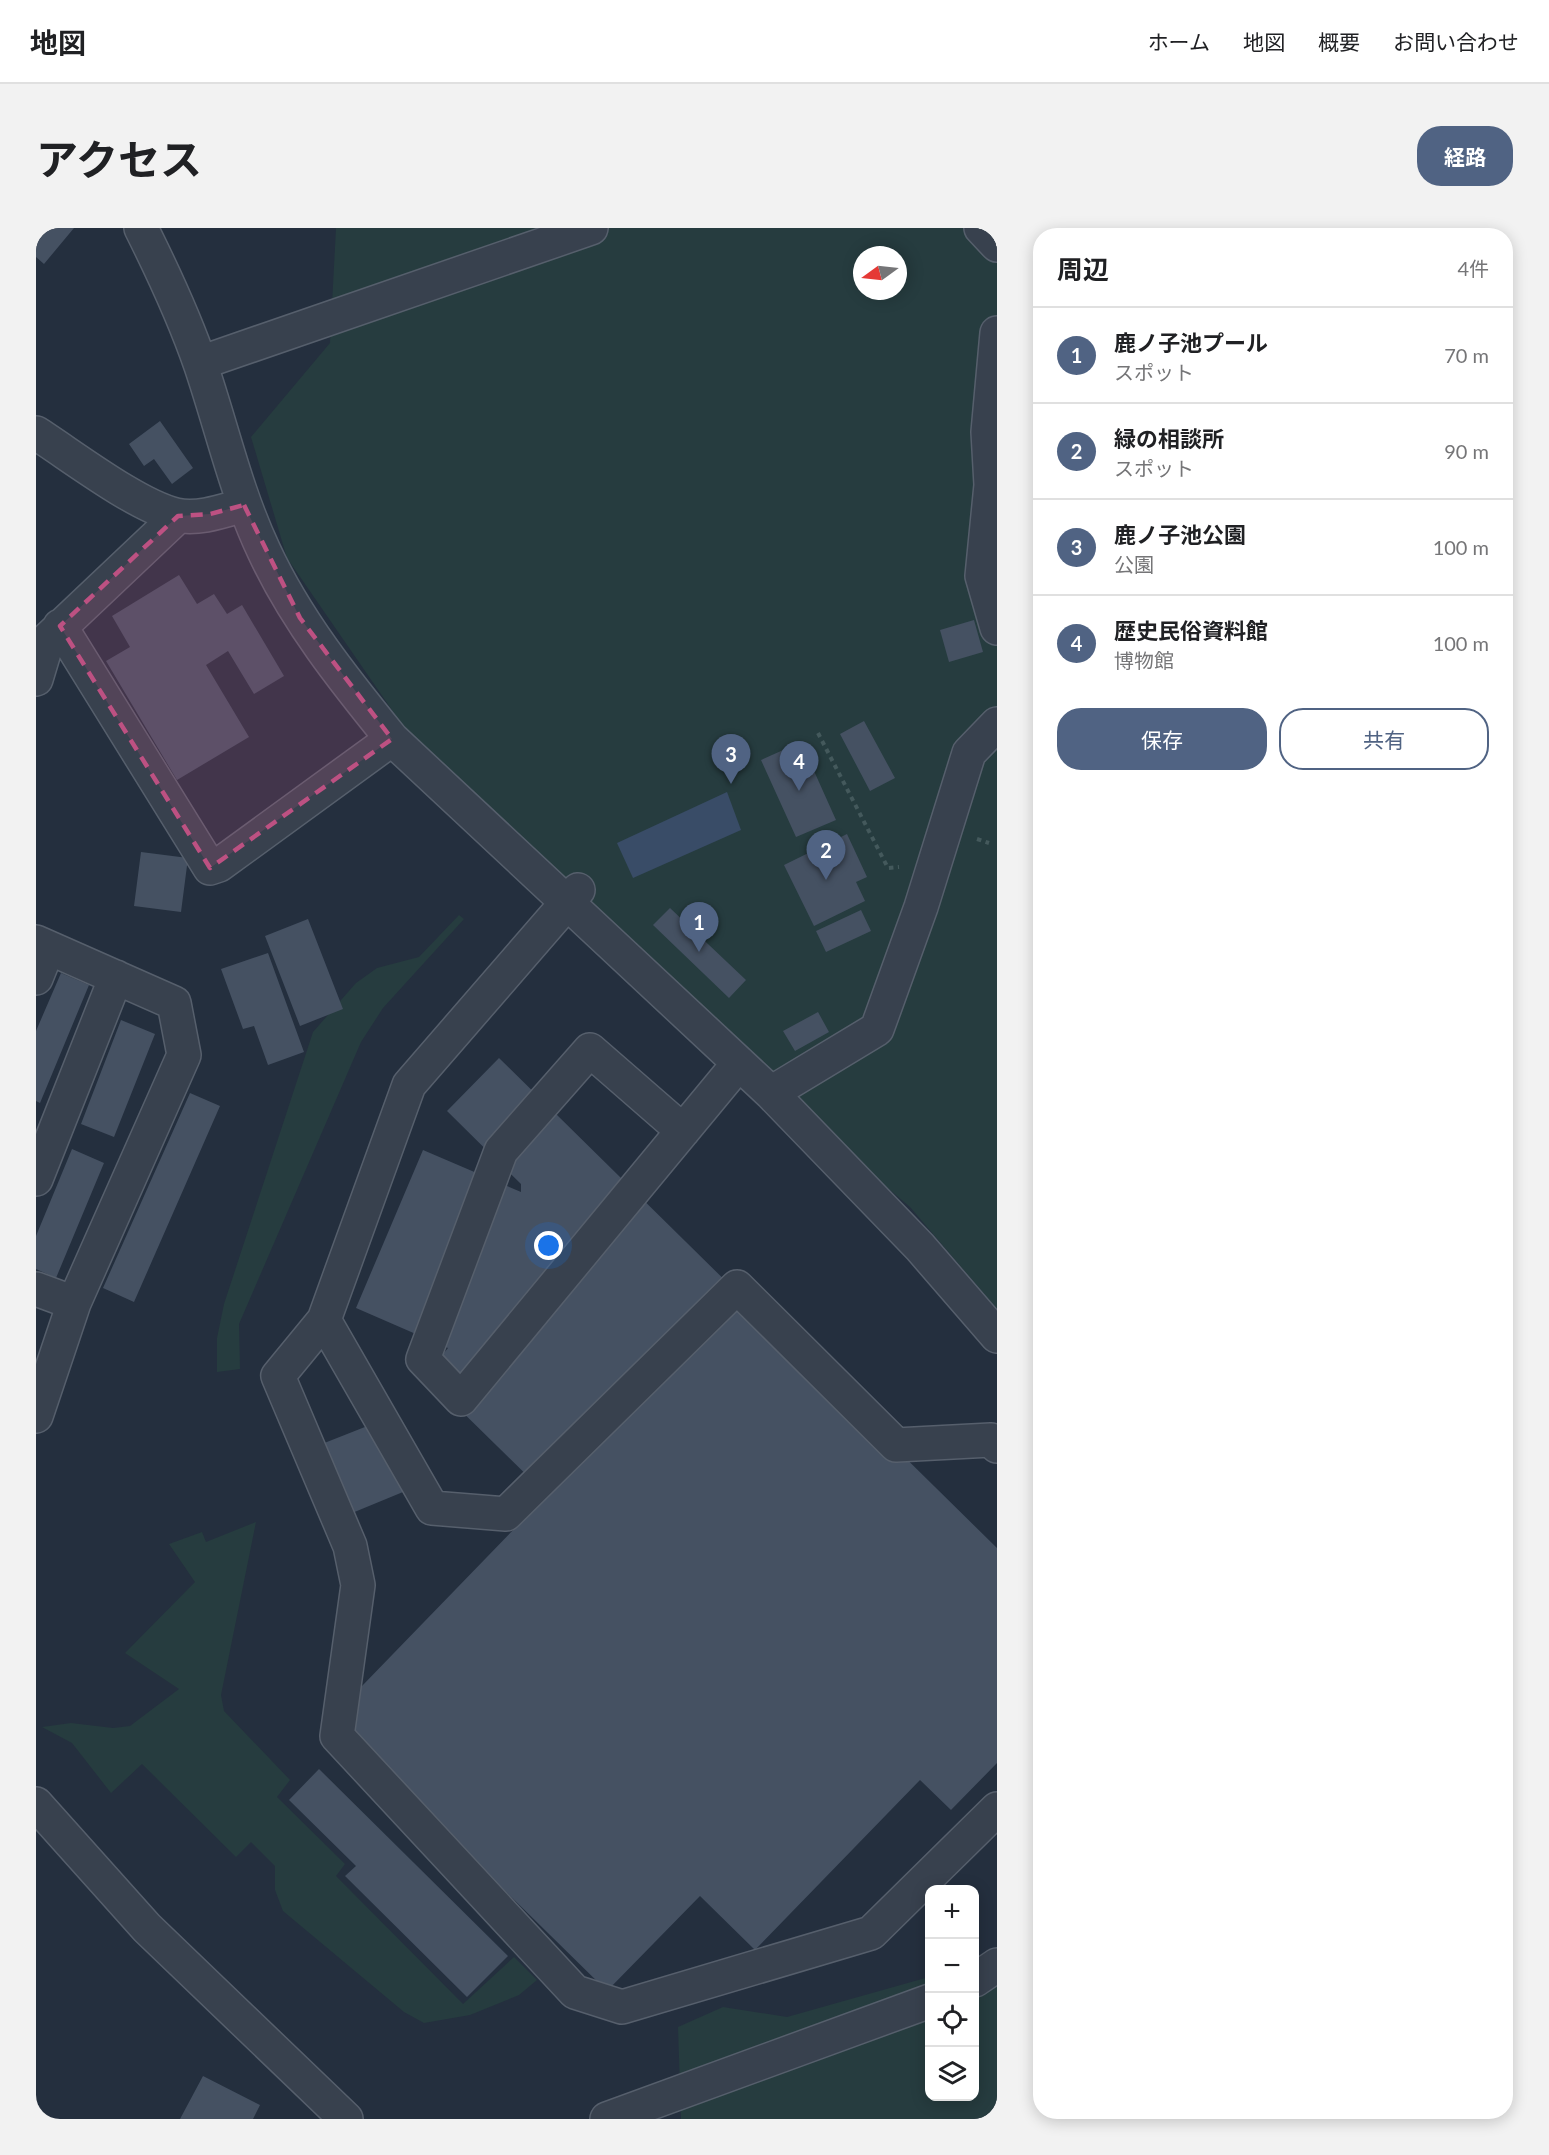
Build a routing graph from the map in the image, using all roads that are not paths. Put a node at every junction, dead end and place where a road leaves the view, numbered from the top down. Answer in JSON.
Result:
{"nodes":[{"id":1,"x":141,"y":228,"type":"edge"},
{"id":2,"x":591,"y":228,"type":"edge"},
{"id":3,"x":981,"y":228,"type":"edge"},
{"id":4,"x":997,"y":245,"type":"edge"},
{"id":5,"x":997,"y":333,"type":"edge"},
{"id":6,"x":200,"y":363,"type":"junction"},
{"id":7,"x":36,"y":433,"type":"edge"},
{"id":8,"x":244,"y":505,"type":"junction"},
{"id":9,"x":178,"y":516,"type":"junction"},
{"id":10,"x":997,"y":628,"type":"edge"},
{"id":11,"x":44,"y":649,"type":"edge"},
{"id":12,"x":997,"y":724,"type":"edge"},
{"id":13,"x":392,"y":739,"type":"junction"},
{"id":14,"x":572,"y":896,"type":"junction"},
{"id":15,"x":42,"y":945,"type":"edge"},
{"id":16,"x":116,"y":977,"type":"junction"},
{"id":17,"x":36,"y":978,"type":"edge"},
{"id":18,"x":739,"y":1063,"type":"junction"},
{"id":19,"x":771,"y":1093,"type":"junction"},
{"id":20,"x":683,"y":1131,"type":"junction"},
{"id":21,"x":36,"y":1179,"type":"edge"},
{"id":22,"x":36,"y":1289,"type":"edge"},
{"id":23,"x":74,"y":1303,"type":"junction"},
{"id":24,"x":324,"y":1320,"type":"junction"},
{"id":25,"x":997,"y":1336,"type":"edge"},
{"id":26,"x":36,"y":1416,"type":"edge"},
{"id":27,"x":997,"y":1446,"type":"edge"},
{"id":28,"x":36,"y":1804,"type":"edge"},
{"id":29,"x":997,"y":1809,"type":"edge"},
{"id":30,"x":997,"y":1965,"type":"edge"},
{"id":31,"x":979,"y":1977,"type":"edge"},
{"id":32,"x":925,"y":2003,"type":"edge"},
{"id":33,"x":346,"y":2119,"type":"edge"},
{"id":34,"x":607,"y":2119,"type":"edge"}],
"edges":[{"from":1,"to":6,"type":"street"},
{"from":2,"to":6,"type":"street"},
{"from":3,"to":4,"type":"street"},
{"from":5,"to":10,"type":"street"},
{"from":6,"to":8,"type":"street"},
{"from":7,"to":9,"type":"street"},
{"from":8,"to":9,"type":"street"},
{"from":8,"to":13,"type":"street"},
{"from":9,"to":11,"type":"street"},
{"from":11,"to":13,"type":"street"},
{"from":12,"to":19,"type":"street"},
{"from":13,"to":14,"type":"street"},
{"from":14,"to":18,"type":"street"},
{"from":14,"to":24,"type":"street"},
{"from":15,"to":16,"type":"street"},
{"from":15,"to":17,"type":"street"},
{"from":16,"to":21,"type":"street"},
{"from":16,"to":23,"type":"street"},
{"from":18,"to":19,"type":"street"},
{"from":18,"to":20,"type":"street"},
{"from":19,"to":25,"type":"street"},
{"from":20,"to":20,"type":"street"},
{"from":22,"to":23,"type":"street"},
{"from":23,"to":26,"type":"street"},
{"from":24,"to":27,"type":"street"},
{"from":24,"to":29,"type":"street"},
{"from":28,"to":33,"type":"street"},
{"from":30,"to":31,"type":"street"},
{"from":32,"to":34,"type":"street"}]}
